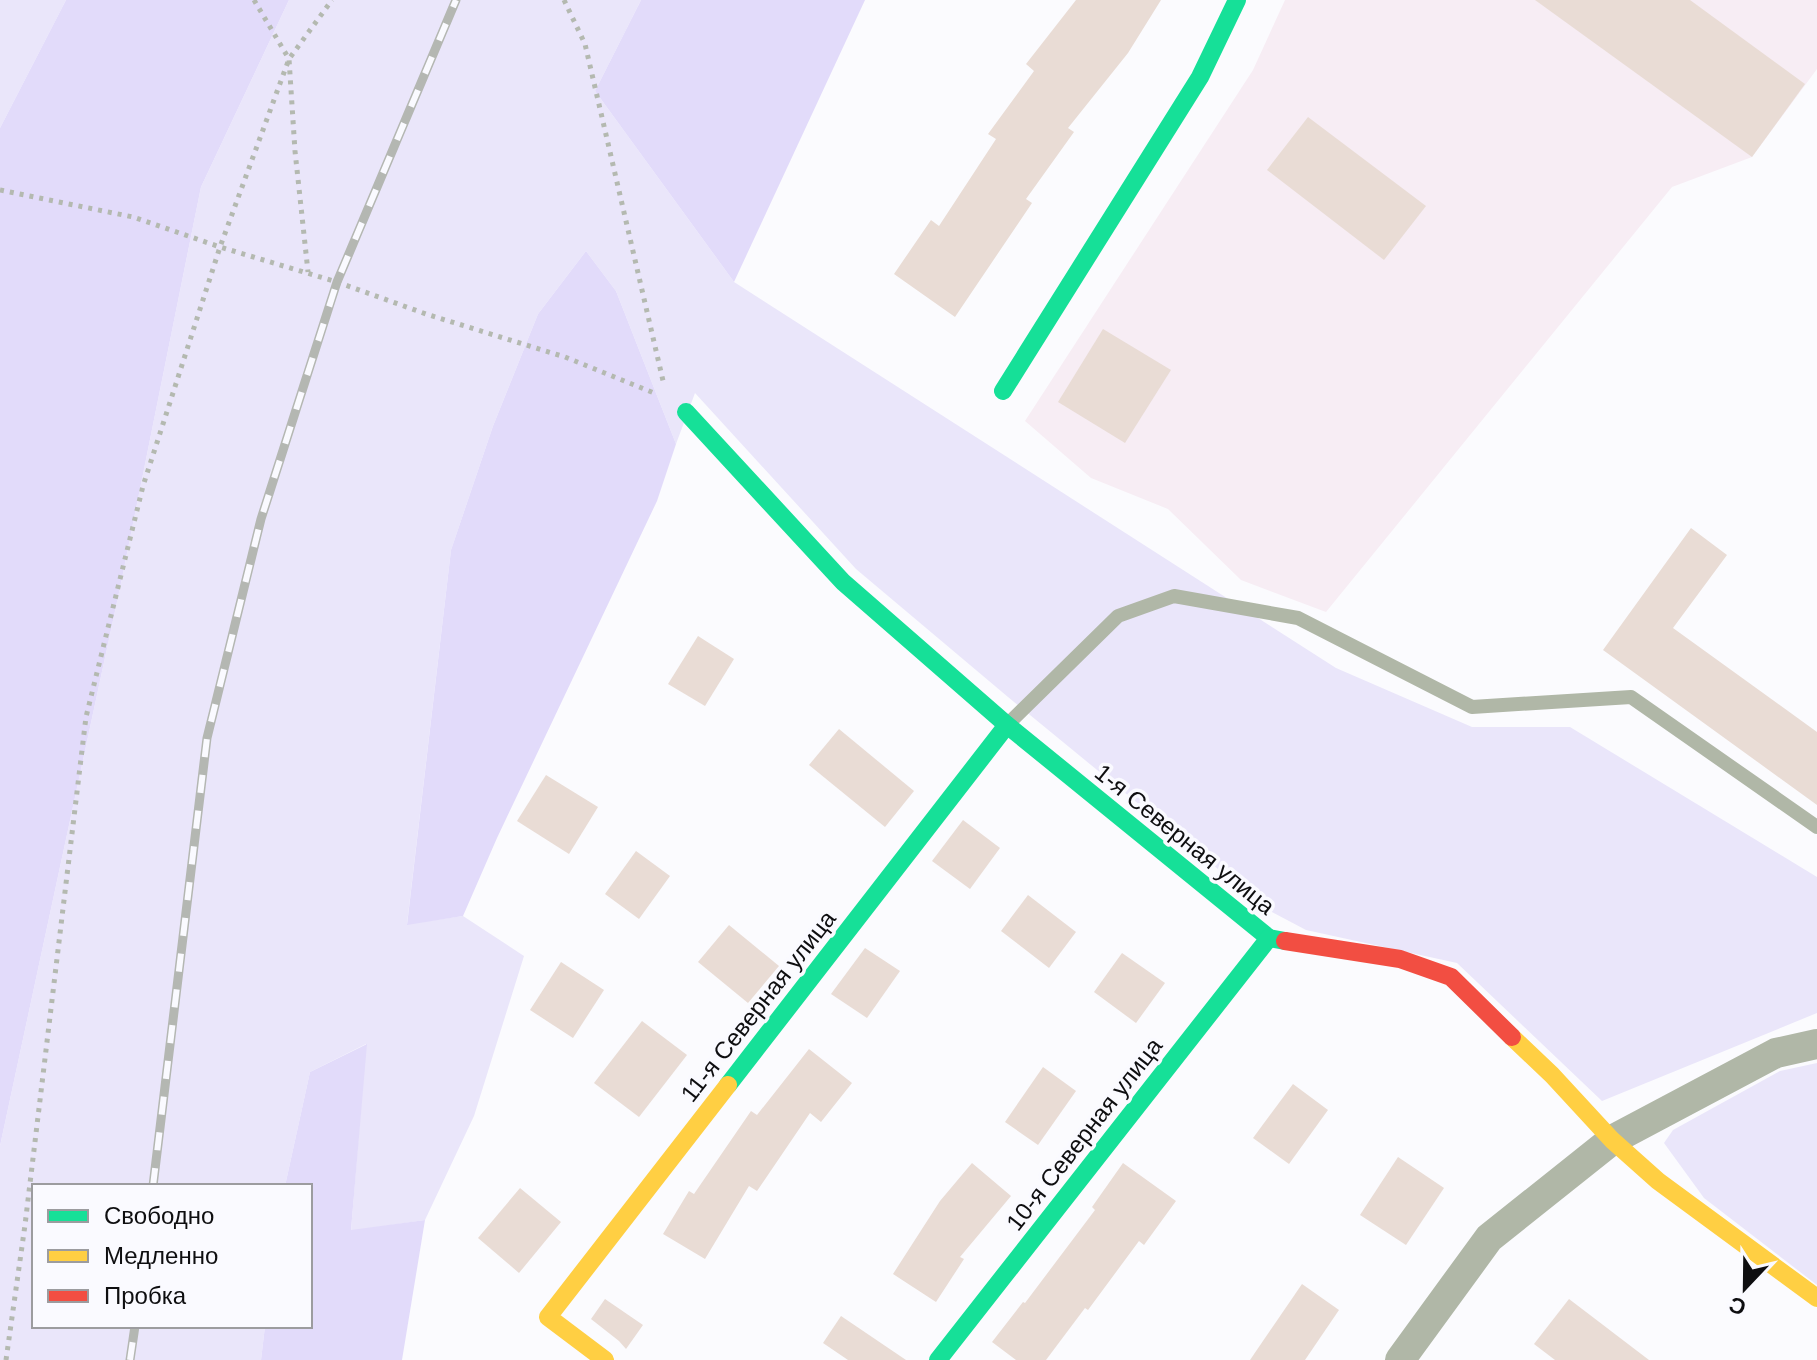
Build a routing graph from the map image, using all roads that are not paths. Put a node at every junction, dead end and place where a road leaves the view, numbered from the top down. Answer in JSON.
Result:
{"nodes":[{"id":1,"x":1237,"y":0,"type":"edge"},
{"id":2,"x":1003,"y":391,"type":"dead end"},
{"id":3,"x":686,"y":412,"type":"dead end"},
{"id":4,"x":1007,"y":725,"type":"junction"},
{"id":5,"x":1817,"y":827,"type":"edge"},
{"id":6,"x":1269,"y":938,"type":"junction"},
{"id":7,"x":1817,"y":1044,"type":"edge"},
{"id":8,"x":1612,"y":1140,"type":"junction"},
{"id":9,"x":1817,"y":1298,"type":"edge"},
{"id":10,"x":605,"y":1360,"type":"edge"},
{"id":11,"x":938,"y":1360,"type":"edge"},
{"id":12,"x":1400,"y":1360,"type":"edge"}],
"edges":[{"from":1,"to":2,"type":"street"},
{"from":3,"to":4,"type":"street","name":"1-я Северная улица"},
{"from":4,"to":5,"type":"lane"},
{"from":4,"to":6,"type":"street","name":"1-я Северная улица"},
{"from":4,"to":10,"type":"street","name":"11-я Северная улица"},
{"from":6,"to":8,"type":"street","name":"1-я Северная улица"},
{"from":6,"to":11,"type":"street","name":"10-я Северная улица"},
{"from":7,"to":8,"type":"street"},
{"from":8,"to":9,"type":"street","name":"1-я Северная улица"},
{"from":8,"to":12,"type":"street"}]}
